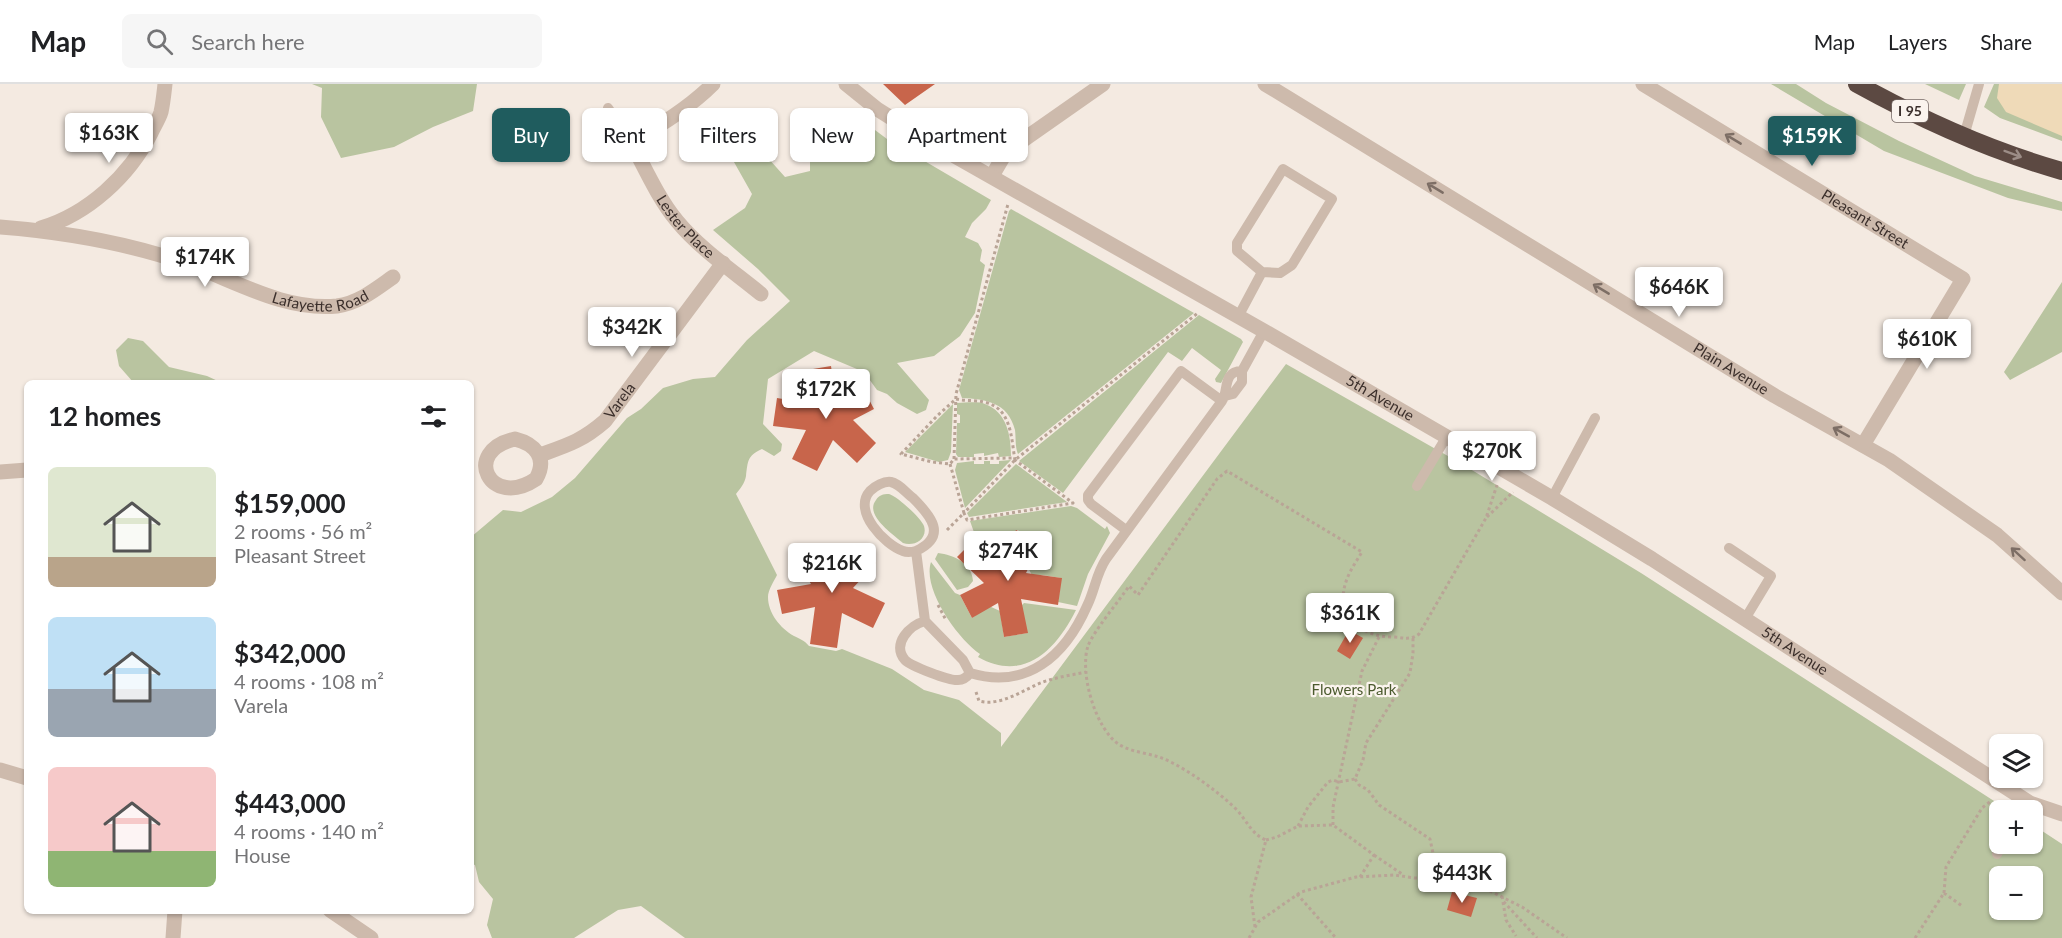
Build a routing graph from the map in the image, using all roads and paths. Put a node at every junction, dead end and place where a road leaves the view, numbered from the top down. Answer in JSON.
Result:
{"nodes":[{"id":1,"x":165,"y":84,"type":"edge"},
{"id":2,"x":713,"y":84,"type":"edge"},
{"id":3,"x":846,"y":84,"type":"edge"},
{"id":4,"x":1103,"y":84,"type":"edge"},
{"id":5,"x":1265,"y":84,"type":"edge"},
{"id":6,"x":1643,"y":84,"type":"edge"},
{"id":7,"x":1857,"y":84,"type":"edge"},
{"id":8,"x":1979,"y":84,"type":"edge"},
{"id":9,"x":667,"y":120,"type":"edge"},
{"id":10,"x":1964,"y":136,"type":"junction"},
{"id":11,"x":642,"y":162,"type":"edge"},
{"id":12,"x":2062,"y":171,"type":"edge"},
{"id":13,"x":992,"y":176,"type":"junction"},
{"id":14,"x":1008,"y":204,"type":"dead end"},
{"id":15,"x":0,"y":226,"type":"edge"},
{"id":16,"x":37,"y":230,"type":"junction"},
{"id":17,"x":723,"y":263,"type":"junction"},
{"id":18,"x":1262,"y":272,"type":"junction"},
{"id":19,"x":393,"y":277,"type":"dead end"},
{"id":20,"x":761,"y":294,"type":"dead end"},
{"id":21,"x":1199,"y":312,"type":"dead end"},
{"id":22,"x":1238,"y":317,"type":"junction"},
{"id":23,"x":1264,"y":331,"type":"junction"},
{"id":24,"x":1224,"y":398,"type":"junction"},
{"id":25,"x":956,"y":399,"type":"junction"},
{"id":26,"x":1595,"y":418,"type":"dead end"},
{"id":27,"x":1447,"y":436,"type":"junction"},
{"id":28,"x":1863,"y":445,"type":"junction"},
{"id":29,"x":540,"y":455,"type":"dead end"},
{"id":30,"x":954,"y":459,"type":"junction"},
{"id":31,"x":1015,"y":460,"type":"junction"},
{"id":32,"x":950,"y":464,"type":"junction"},
{"id":33,"x":24,"y":470,"type":"edge"},
{"id":34,"x":0,"y":472,"type":"edge"},
{"id":35,"x":1497,"y":483,"type":"dead end"},
{"id":36,"x":1416,"y":486,"type":"dead end"},
{"id":37,"x":1513,"y":492,"type":"dead end"},
{"id":38,"x":1552,"y":498,"type":"junction"},
{"id":39,"x":964,"y":513,"type":"junction"},
{"id":40,"x":1486,"y":518,"type":"junction"},
{"id":41,"x":1126,"y":530,"type":"junction"},
{"id":42,"x":945,"y":532,"type":"dead end"},
{"id":43,"x":1729,"y":548,"type":"dead end"},
{"id":44,"x":916,"y":551,"type":"junction"},
{"id":45,"x":2062,"y":593,"type":"edge"},
{"id":46,"x":937,"y":604,"type":"dead end"},
{"id":47,"x":1745,"y":619,"type":"junction"},
{"id":48,"x":925,"y":621,"type":"junction"},
{"id":49,"x":948,"y":623,"type":"dead end"},
{"id":50,"x":1379,"y":637,"type":"junction"},
{"id":51,"x":1413,"y":638,"type":"junction"},
{"id":52,"x":1087,"y":672,"type":"junction"},
{"id":53,"x":970,"y":673,"type":"junction"},
{"id":54,"x":976,"y":692,"type":"dead end"},
{"id":55,"x":0,"y":770,"type":"edge"},
{"id":56,"x":24,"y":777,"type":"edge"},
{"id":57,"x":1355,"y":778,"type":"junction"},
{"id":58,"x":1339,"y":782,"type":"junction"},
{"id":59,"x":2019,"y":800,"type":"edge"},
{"id":60,"x":1989,"y":802,"type":"edge"},
{"id":61,"x":2043,"y":810,"type":"edge"},
{"id":62,"x":2062,"y":814,"type":"edge"},
{"id":63,"x":1333,"y":825,"type":"junction"},
{"id":64,"x":1298,"y":826,"type":"junction"},
{"id":65,"x":1266,"y":840,"type":"junction"},
{"id":66,"x":1374,"y":855,"type":"junction"},
{"id":67,"x":1404,"y":875,"type":"junction"},
{"id":68,"x":1360,"y":877,"type":"junction"},
{"id":69,"x":1438,"y":877,"type":"junction"},
{"id":70,"x":1944,"y":893,"type":"junction"},
{"id":71,"x":1297,"y":894,"type":"junction"},
{"id":72,"x":1502,"y":896,"type":"junction"},
{"id":73,"x":1503,"y":901,"type":"junction"},
{"id":74,"x":1962,"y":906,"type":"dead end"},
{"id":75,"x":175,"y":914,"type":"edge"},
{"id":76,"x":336,"y":914,"type":"edge"},
{"id":77,"x":1255,"y":927,"type":"junction"},
{"id":78,"x":1516,"y":936,"type":"dead end"},
{"id":79,"x":173,"y":938,"type":"edge"},
{"id":80,"x":371,"y":938,"type":"edge"},
{"id":81,"x":1250,"y":938,"type":"edge"},
{"id":82,"x":1336,"y":938,"type":"edge"},
{"id":83,"x":1537,"y":938,"type":"edge"},
{"id":84,"x":1566,"y":938,"type":"edge"},
{"id":85,"x":1915,"y":938,"type":"edge"}],
"edges":[{"from":1,"to":16,"type":"street"},
{"from":2,"to":9,"type":"street"},
{"from":3,"to":13,"type":"street","name":"5th Avenue"},
{"from":4,"to":13,"type":"street"},
{"from":28,"to":5,"type":"street","name":"Plain Avenue","one_way":true},
{"from":28,"to":6,"type":"street","name":"Pleasant Street","one_way":true},
{"from":7,"to":10,"type":"highway","number":"I 95"},
{"from":8,"to":10,"type":"lane"},
{"from":10,"to":12,"type":"highway","number":"I 95","one_way":true},
{"from":11,"to":17,"type":"street","name":"Lester Place"},
{"from":13,"to":22,"type":"street","name":"5th Avenue"},
{"from":14,"to":25,"type":"path"},
{"from":15,"to":16,"type":"street","name":"Lafayette Road"},
{"from":16,"to":19,"type":"street","name":"Lafayette Road"},
{"from":17,"to":20,"type":"street","name":"Lester Place"},
{"from":17,"to":29,"type":"street","name":"Varela"},
{"from":18,"to":18,"type":"lane"},
{"from":18,"to":22,"type":"lane"},
{"from":21,"to":31,"type":"path"},
{"from":22,"to":23,"type":"street","name":"5th Avenue"},
{"from":23,"to":24,"type":"lane"},
{"from":23,"to":27,"type":"street","name":"5th Avenue"},
{"from":24,"to":41,"type":"lane"},
{"from":24,"to":41,"type":"lane"},
{"from":25,"to":30,"type":"path"},
{"from":25,"to":31,"type":"path"},
{"from":25,"to":32,"type":"path"},
{"from":26,"to":38,"type":"lane"},
{"from":27,"to":36,"type":"lane"},
{"from":27,"to":38,"type":"street","name":"5th Avenue"},
{"from":45,"to":28,"type":"street","name":"Plain Avenue","one_way":true},
{"from":30,"to":31,"type":"path"},
{"from":30,"to":32,"type":"path"},
{"from":31,"to":39,"type":"path"},
{"from":31,"to":39,"type":"path"},
{"from":32,"to":39,"type":"path"},
{"from":33,"to":34,"type":"street"},
{"from":35,"to":40,"type":"path"},
{"from":37,"to":40,"type":"path"},
{"from":38,"to":47,"type":"street","name":"5th Avenue"},
{"from":39,"to":42,"type":"path"},
{"from":40,"to":51,"type":"path"},
{"from":41,"to":53,"type":"lane"},
{"from":43,"to":47,"type":"lane"},
{"from":44,"to":44,"type":"lane"},
{"from":44,"to":48,"type":"lane"},
{"from":46,"to":49,"type":"path"},
{"from":47,"to":59,"type":"street","name":"5th Avenue"},
{"from":48,"to":53,"type":"lane"},
{"from":48,"to":53,"type":"lane"},
{"from":50,"to":51,"type":"path"},
{"from":50,"to":52,"type":"path"},
{"from":50,"to":58,"type":"path"},
{"from":51,"to":57,"type":"path"},
{"from":52,"to":54,"type":"path"},
{"from":52,"to":65,"type":"path"},
{"from":55,"to":56,"type":"street"},
{"from":57,"to":58,"type":"path"},
{"from":57,"to":69,"type":"path"},
{"from":58,"to":63,"type":"path"},
{"from":58,"to":64,"type":"path"},
{"from":60,"to":70,"type":"path"},
{"from":61,"to":62,"type":"street","name":"5th Avenue"},
{"from":63,"to":64,"type":"path"},
{"from":63,"to":66,"type":"path"},
{"from":64,"to":65,"type":"path"},
{"from":65,"to":77,"type":"path"},
{"from":66,"to":67,"type":"path"},
{"from":66,"to":68,"type":"path"},
{"from":67,"to":68,"type":"path"},
{"from":67,"to":69,"type":"path"},
{"from":68,"to":71,"type":"path"},
{"from":69,"to":72,"type":"path"},
{"from":70,"to":74,"type":"path"},
{"from":70,"to":85,"type":"path"},
{"from":71,"to":77,"type":"path"},
{"from":71,"to":82,"type":"path"},
{"from":72,"to":73,"type":"path"},
{"from":72,"to":84,"type":"path"},
{"from":73,"to":78,"type":"path"},
{"from":73,"to":83,"type":"path"},
{"from":75,"to":79,"type":"street"},
{"from":76,"to":80,"type":"street"},
{"from":77,"to":81,"type":"path"}]}
